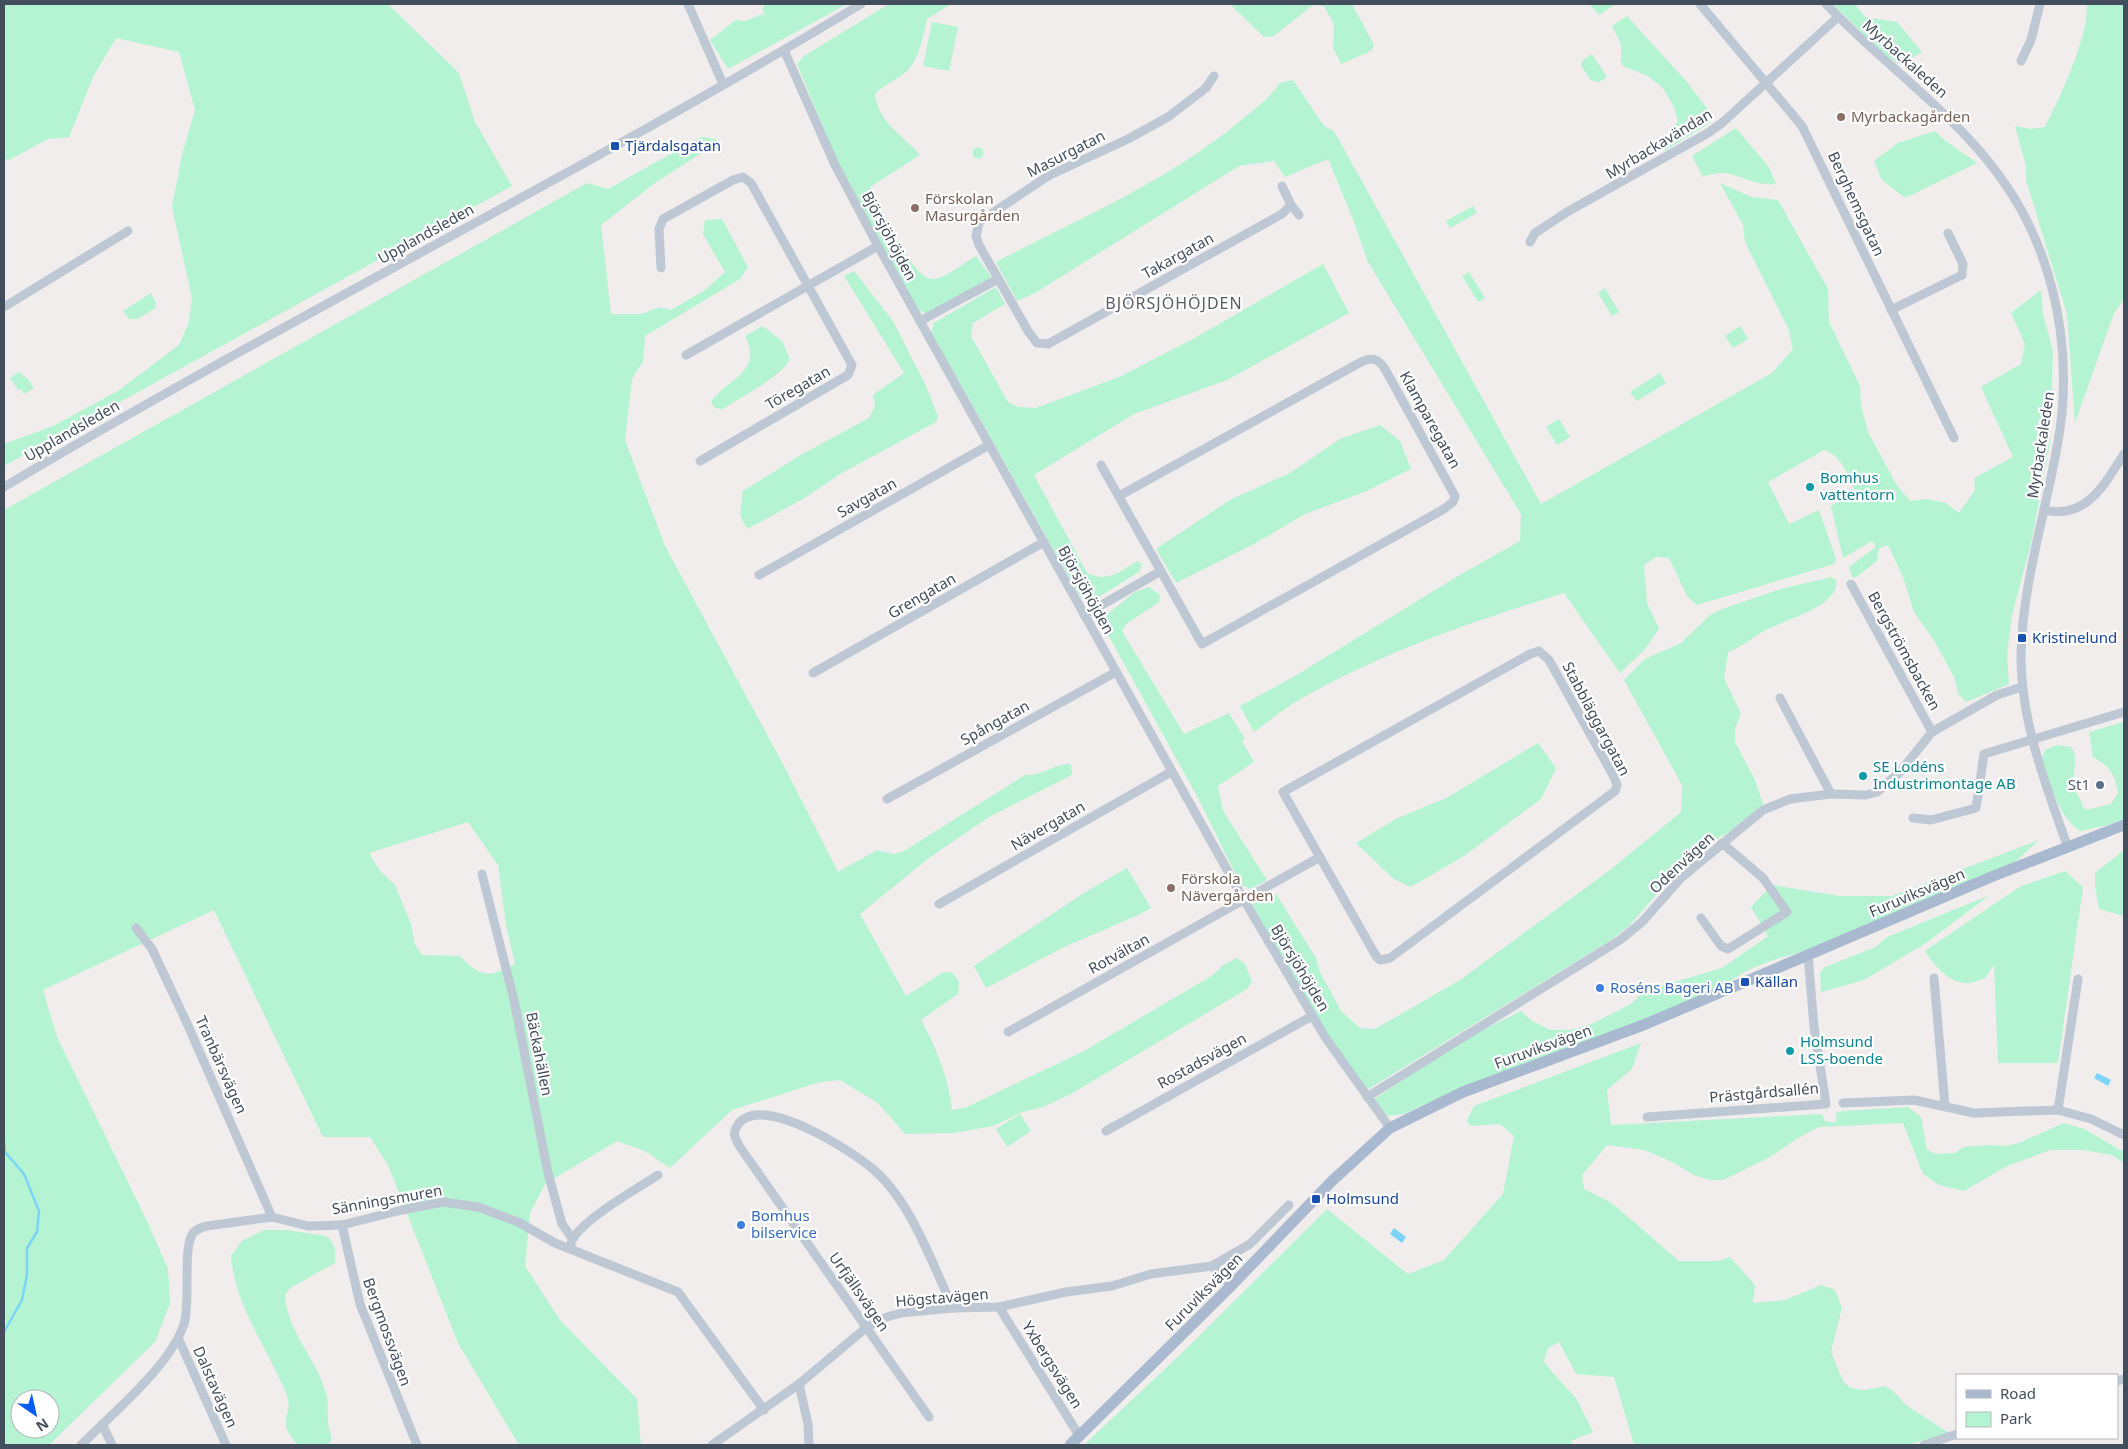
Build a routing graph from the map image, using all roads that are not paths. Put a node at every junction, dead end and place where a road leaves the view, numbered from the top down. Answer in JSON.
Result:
{"nodes":[{"id":1,"x":688,"y":4,"type":"edge"},
{"id":2,"x":860,"y":4,"type":"edge"},
{"id":3,"x":1700,"y":4,"type":"edge"},
{"id":4,"x":1826,"y":4,"type":"edge"},
{"id":5,"x":2040,"y":4,"type":"edge"},
{"id":6,"x":1838,"y":17,"type":"junction"},
{"id":7,"x":784,"y":50,"type":"junction"},
{"id":8,"x":2020,"y":61,"type":"dead end"},
{"id":9,"x":1214,"y":76,"type":"dead end"},
{"id":10,"x":723,"y":84,"type":"junction"},
{"id":11,"x":1766,"y":84,"type":"junction"},
{"id":12,"x":1282,"y":186,"type":"dead end"},
{"id":13,"x":1291,"y":205,"type":"junction"},
{"id":14,"x":1299,"y":215,"type":"dead end"},
{"id":15,"x":128,"y":231,"type":"dead end"},
{"id":16,"x":1948,"y":233,"type":"dead end"},
{"id":17,"x":1530,"y":242,"type":"dead end"},
{"id":18,"x":878,"y":246,"type":"junction"},
{"id":19,"x":661,"y":268,"type":"dead end"},
{"id":20,"x":998,"y":279,"type":"junction"},
{"id":21,"x":808,"y":286,"type":"junction"},
{"id":22,"x":4,"y":307,"type":"edge"},
{"id":23,"x":1892,"y":310,"type":"junction"},
{"id":24,"x":920,"y":321,"type":"junction"},
{"id":25,"x":1373,"y":348,"type":"dead end"},
{"id":26,"x":686,"y":355,"type":"dead end"},
{"id":27,"x":1375,"y":359,"type":"junction"},
{"id":28,"x":1954,"y":438,"type":"dead end"},
{"id":29,"x":989,"y":445,"type":"junction"},
{"id":30,"x":2124,"y":454,"type":"edge"},
{"id":31,"x":700,"y":461,"type":"dead end"},
{"id":32,"x":1102,"y":465,"type":"dead end"},
{"id":33,"x":4,"y":487,"type":"edge"},
{"id":34,"x":1119,"y":496,"type":"junction"},
{"id":35,"x":2044,"y":510,"type":"junction"},
{"id":36,"x":1044,"y":542,"type":"junction"},
{"id":37,"x":1161,"y":570,"type":"junction"},
{"id":38,"x":759,"y":575,"type":"dead end"},
{"id":39,"x":1851,"y":584,"type":"dead end"},
{"id":40,"x":1084,"y":615,"type":"junction"},
{"id":41,"x":1116,"y":672,"type":"junction"},
{"id":42,"x":813,"y":673,"type":"dead end"},
{"id":43,"x":2022,"y":687,"type":"junction"},
{"id":44,"x":1780,"y":698,"type":"dead end"},
{"id":45,"x":2124,"y":712,"type":"edge"},
{"id":46,"x":1932,"y":732,"type":"junction"},
{"id":47,"x":2032,"y":739,"type":"junction"},
{"id":48,"x":1172,"y":772,"type":"junction"},
{"id":49,"x":1831,"y":794,"type":"junction"},
{"id":50,"x":888,"y":799,"type":"dead end"},
{"id":51,"x":1913,"y":818,"type":"dead end"},
{"id":52,"x":2124,"y":825,"type":"edge"},
{"id":53,"x":1722,"y":844,"type":"junction"},
{"id":54,"x":2068,"y":848,"type":"junction"},
{"id":55,"x":1320,"y":857,"type":"junction"},
{"id":56,"x":482,"y":874,"type":"dead end"},
{"id":57,"x":1244,"y":900,"type":"junction"},
{"id":58,"x":939,"y":904,"type":"dead end"},
{"id":59,"x":1702,"y":918,"type":"dead end"},
{"id":60,"x":136,"y":928,"type":"dead end"},
{"id":61,"x":1808,"y":955,"type":"junction"},
{"id":62,"x":1934,"y":978,"type":"dead end"},
{"id":63,"x":2078,"y":979,"type":"dead end"},
{"id":64,"x":1312,"y":1016,"type":"junction"},
{"id":65,"x":1008,"y":1032,"type":"dead end"},
{"id":66,"x":1367,"y":1096,"type":"junction"},
{"id":67,"x":1843,"y":1103,"type":"dead end"},
{"id":68,"x":1945,"y":1106,"type":"junction"},
{"id":69,"x":2058,"y":1110,"type":"junction"},
{"id":70,"x":1647,"y":1117,"type":"dead end"},
{"id":71,"x":1390,"y":1128,"type":"junction"},
{"id":72,"x":1106,"y":1131,"type":"dead end"},
{"id":73,"x":2124,"y":1135,"type":"edge"},
{"id":74,"x":658,"y":1174,"type":"dead end"},
{"id":75,"x":1289,"y":1205,"type":"dead end"},
{"id":76,"x":272,"y":1217,"type":"junction"},
{"id":77,"x":342,"y":1225,"type":"junction"},
{"id":78,"x":572,"y":1238,"type":"junction"},
{"id":79,"x":571,"y":1249,"type":"junction"},
{"id":80,"x":1212,"y":1266,"type":"junction"},
{"id":81,"x":1231,"y":1286,"type":"junction"},
{"id":82,"x":999,"y":1307,"type":"junction"},
{"id":83,"x":953,"y":1308,"type":"junction"},
{"id":84,"x":868,"y":1327,"type":"junction"},
{"id":85,"x":179,"y":1340,"type":"junction"},
{"id":86,"x":799,"y":1384,"type":"junction"},
{"id":87,"x":764,"y":1410,"type":"junction"},
{"id":88,"x":929,"y":1417,"type":"dead end"},
{"id":89,"x":102,"y":1424,"type":"junction"},
{"id":90,"x":1956,"y":1434,"type":"edge"},
{"id":91,"x":1080,"y":1437,"type":"junction"},
{"id":92,"x":81,"y":1445,"type":"edge"},
{"id":93,"x":112,"y":1445,"type":"edge"},
{"id":94,"x":226,"y":1445,"type":"edge"},
{"id":95,"x":417,"y":1445,"type":"edge"},
{"id":96,"x":712,"y":1445,"type":"edge"},
{"id":97,"x":809,"y":1445,"type":"edge"},
{"id":98,"x":1070,"y":1445,"type":"edge"},
{"id":99,"x":1924,"y":1445,"type":"edge"}],
"edges":[{"from":1,"to":10,"type":"street"},
{"from":2,"to":7,"type":"street","name":"Upplandsleden"},
{"from":3,"to":11,"type":"street","name":"Berghemsgatan"},
{"from":4,"to":6,"type":"street","name":"Myrbackaleden"},
{"from":5,"to":8,"type":"street"},
{"from":6,"to":11,"type":"street","name":"Myrbackavändan"},
{"from":6,"to":35,"type":"street","name":"Myrbackaleden"},
{"from":7,"to":10,"type":"street","name":"Upplandsleden"},
{"from":7,"to":18,"type":"street","name":"Björsjöhöjden"},
{"from":9,"to":20,"type":"street","name":"Masurgatan"},
{"from":10,"to":33,"type":"street","name":"Upplandsleden"},
{"from":11,"to":17,"type":"street","name":"Myrbackavändan"},
{"from":11,"to":23,"type":"street","name":"Berghemsgatan"},
{"from":12,"to":13,"type":"street"},
{"from":13,"to":14,"type":"street"},
{"from":13,"to":20,"type":"street","name":"Takargatan"},
{"from":15,"to":22,"type":"street"},
{"from":16,"to":23,"type":"street"},
{"from":18,"to":21,"type":"street"},
{"from":18,"to":24,"type":"street","name":"Björsjöhöjden"},
{"from":19,"to":21,"type":"street"},
{"from":20,"to":24,"type":"street"},
{"from":21,"to":26,"type":"street"},
{"from":21,"to":31,"type":"street","name":"Töregatan"},
{"from":23,"to":28,"type":"street","name":"Berghemsgatan"},
{"from":24,"to":29,"type":"street","name":"Björsjöhöjden"},
{"from":25,"to":27,"type":"street"},
{"from":27,"to":34,"type":"street"},
{"from":27,"to":37,"type":"street","name":"Klamparegatan"},
{"from":29,"to":36,"type":"street","name":"Björsjöhöjden"},
{"from":29,"to":38,"type":"street","name":"Savgatan"},
{"from":30,"to":35,"type":"street"},
{"from":32,"to":34,"type":"street","name":"Klamparegatan"},
{"from":34,"to":37,"type":"street","name":"Klamparegatan"},
{"from":35,"to":43,"type":"street","name":"Myrbackaleden"},
{"from":36,"to":40,"type":"street","name":"Björsjöhöjden"},
{"from":36,"to":42,"type":"street","name":"Grengatan"},
{"from":37,"to":40,"type":"street"},
{"from":39,"to":46,"type":"street","name":"Bergströmsbacken"},
{"from":40,"to":41,"type":"street","name":"Björsjöhöjden"},
{"from":41,"to":48,"type":"street","name":"Björsjöhöjden"},
{"from":41,"to":50,"type":"street","name":"Spångatan"},
{"from":43,"to":46,"type":"street","name":"Odenvägen"},
{"from":43,"to":47,"type":"street","name":"Myrbackaleden"},
{"from":44,"to":49,"type":"street"},
{"from":45,"to":47,"type":"street"},
{"from":46,"to":49,"type":"street","name":"Odenvägen"},
{"from":47,"to":51,"type":"street"},
{"from":47,"to":54,"type":"street","name":"Myrbackaleden"},
{"from":48,"to":57,"type":"street","name":"Björsjöhöjden"},
{"from":48,"to":58,"type":"street","name":"Nävergatan"},
{"from":49,"to":53,"type":"street","name":"Odenvägen"},
{"from":52,"to":54,"type":"main road","name":"Furuviksvägen"},
{"from":53,"to":59,"type":"street"},
{"from":53,"to":66,"type":"street","name":"Odenvägen"},
{"from":54,"to":61,"type":"main road","name":"Furuviksvägen"},
{"from":55,"to":55,"type":"street","name":"Stabbläggargatan"},
{"from":55,"to":57,"type":"street"},
{"from":56,"to":78,"type":"street","name":"Bäckahällen"},
{"from":57,"to":64,"type":"street","name":"Björsjöhöjden"},
{"from":57,"to":65,"type":"street","name":"Rotvältan"},
{"from":60,"to":76,"type":"street","name":"Tranbärsvägen"},
{"from":61,"to":70,"type":"street","name":"Prästgårdsallén"},
{"from":61,"to":71,"type":"main road","name":"Furuviksvägen"},
{"from":62,"to":68,"type":"street"},
{"from":63,"to":69,"type":"street"},
{"from":64,"to":66,"type":"street","name":"Björsjöhöjden"},
{"from":64,"to":72,"type":"street","name":"Rostadsvägen"},
{"from":66,"to":71,"type":"street","name":"Björsjöhöjden"},
{"from":67,"to":68,"type":"street"},
{"from":68,"to":69,"type":"street"},
{"from":69,"to":73,"type":"street"},
{"from":71,"to":81,"type":"main road","name":"Furuviksvägen"},
{"from":74,"to":78,"type":"street"},
{"from":75,"to":80,"type":"street","name":"Högstavägen"},
{"from":76,"to":77,"type":"street","name":"Sänningsmuren"},
{"from":76,"to":85,"type":"street","name":"Sänningsmuren"},
{"from":77,"to":79,"type":"street","name":"Sänningsmuren"},
{"from":77,"to":95,"type":"street","name":"Bergmossvägen"},
{"from":78,"to":79,"type":"street"},
{"from":79,"to":87,"type":"street","name":"Sänningsmuren"},
{"from":80,"to":81,"type":"street"},
{"from":80,"to":82,"type":"street","name":"Högstavägen"},
{"from":81,"to":91,"type":"main road","name":"Furuviksvägen"},
{"from":82,"to":83,"type":"street","name":"Högstavägen"},
{"from":82,"to":91,"type":"street","name":"Yxbergsvägen"},
{"from":83,"to":84,"type":"street","name":"Högstavägen"},
{"from":83,"to":84,"type":"street","name":"Urfjällsvägen"},
{"from":84,"to":86,"type":"street","name":"Högstavägen"},
{"from":84,"to":88,"type":"street","name":"Urfjällsvägen"},
{"from":85,"to":89,"type":"street","name":"Sänningsmuren"},
{"from":85,"to":94,"type":"street","name":"Dalstavägen"},
{"from":86,"to":87,"type":"street","name":"Högstavägen"},
{"from":86,"to":97,"type":"street"},
{"from":87,"to":96,"type":"street","name":"Högstavägen"},
{"from":89,"to":92,"type":"street","name":"Sänningsmuren"},
{"from":89,"to":93,"type":"street"},
{"from":90,"to":99,"type":"street"},
{"from":91,"to":98,"type":"main road","name":"Furuviksvägen"}]}
